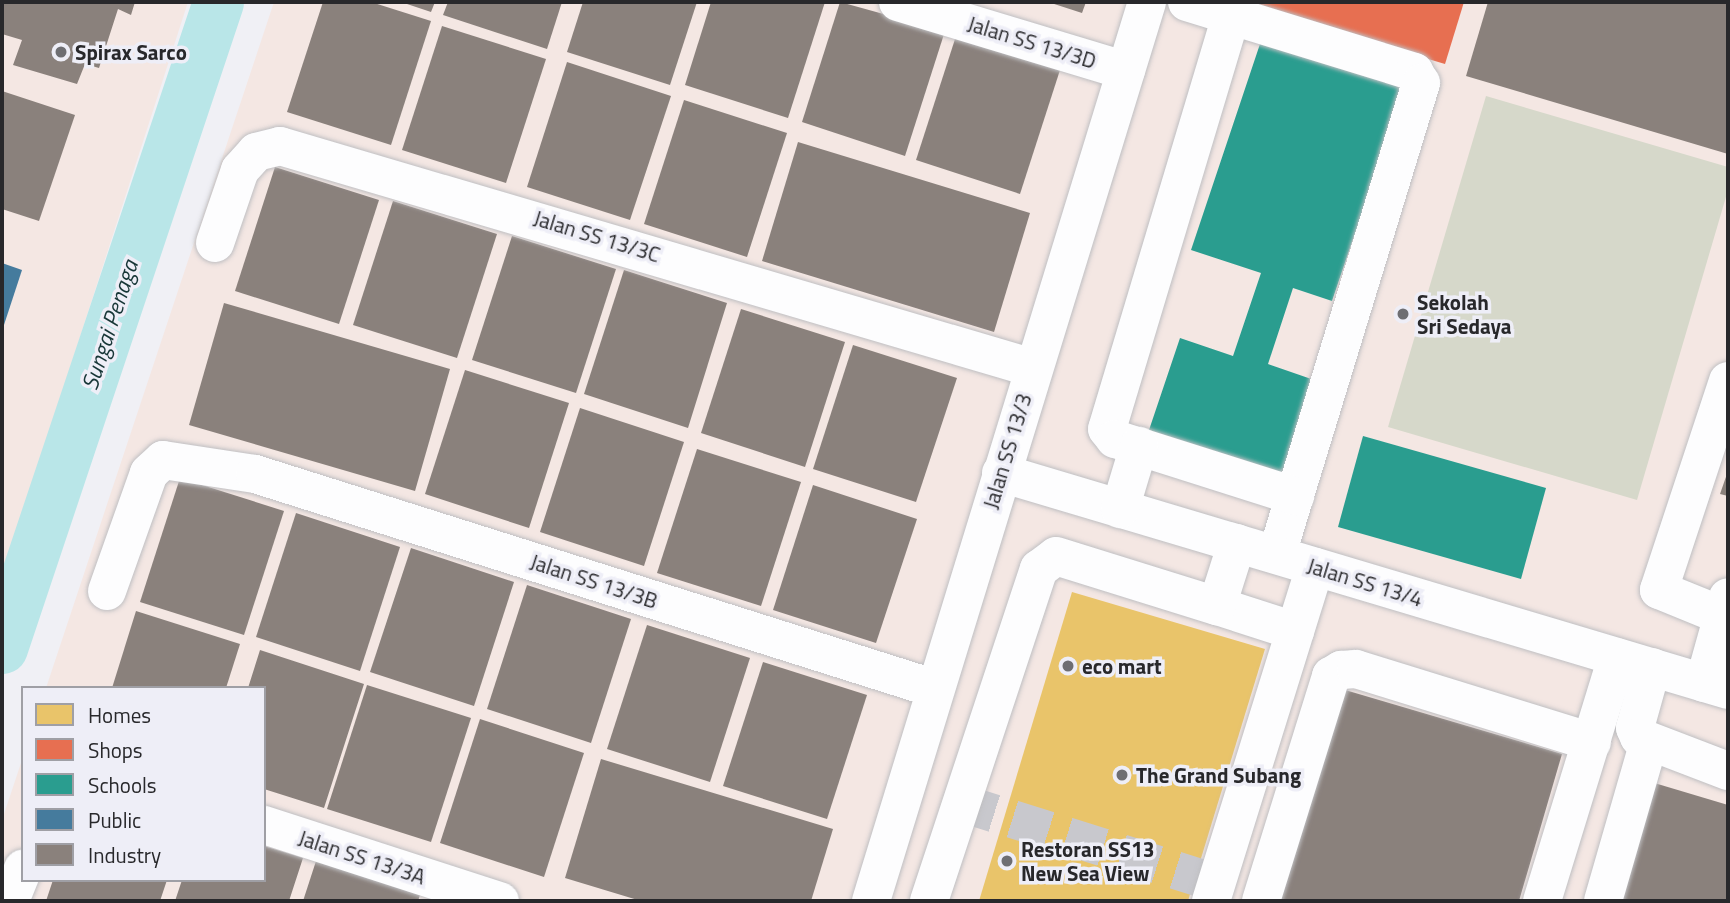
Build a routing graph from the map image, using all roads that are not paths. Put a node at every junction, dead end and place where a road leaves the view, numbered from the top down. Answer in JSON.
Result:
{"nodes":[{"id":1,"x":898,"y":2,"type":"edge"},
{"id":2,"x":1147,"y":2,"type":"edge"},
{"id":3,"x":1187,"y":2,"type":"edge"},
{"id":4,"x":1231,"y":16,"type":"junction"},
{"id":5,"x":1126,"y":71,"type":"junction"},
{"id":6,"x":215,"y":243,"type":"dead end"},
{"id":7,"x":1033,"y":369,"type":"junction"},
{"id":8,"x":1728,"y":381,"type":"edge"},
{"id":9,"x":1139,"y":446,"type":"junction"},
{"id":10,"x":1001,"y":473,"type":"junction"},
{"id":11,"x":1295,"y":496,"type":"junction"},
{"id":12,"x":1120,"y":509,"type":"junction"},
{"id":13,"x":1237,"y":543,"type":"junction"},
{"id":14,"x":1277,"y":555,"type":"junction"},
{"id":15,"x":1315,"y":567,"type":"junction"},
{"id":16,"x":107,"y":590,"type":"dead end"},
{"id":17,"x":1217,"y":607,"type":"junction"},
{"id":18,"x":1726,"y":610,"type":"edge"},
{"id":19,"x":1295,"y":631,"type":"junction"},
{"id":20,"x":1635,"y":662,"type":"junction"},
{"id":21,"x":1716,"y":686,"type":"edge"},
{"id":22,"x":933,"y":688,"type":"junction"},
{"id":23,"x":1592,"y":742,"type":"junction"},
{"id":24,"x":1648,"y":745,"type":"junction"},
{"id":25,"x":1728,"y":771,"type":"edge"},
{"id":26,"x":266,"y":826,"type":"edge"},
{"id":27,"x":500,"y":901,"type":"edge"},
{"id":28,"x":871,"y":901,"type":"edge"},
{"id":29,"x":929,"y":901,"type":"edge"},
{"id":30,"x":1212,"y":901,"type":"edge"},
{"id":31,"x":1262,"y":901,"type":"edge"},
{"id":32,"x":1542,"y":901,"type":"edge"},
{"id":33,"x":1603,"y":901,"type":"edge"}],
"edges":[{"from":1,"to":5,"type":"street","name":"Jalan SS 13/3D"},
{"from":2,"to":5,"type":"street","name":"Jalan SS 13/3"},
{"from":3,"to":4,"type":"street"},
{"from":4,"to":9,"type":"street"},
{"from":4,"to":11,"type":"street"},
{"from":5,"to":7,"type":"street","name":"Jalan SS 13/3"},
{"from":6,"to":7,"type":"street","name":"Jalan SS 13/3C"},
{"from":7,"to":10,"type":"street","name":"Jalan SS 13/3"},
{"from":8,"to":18,"type":"street"},
{"from":9,"to":11,"type":"street"},
{"from":9,"to":12,"type":"street"},
{"from":10,"to":12,"type":"street","name":"Jalan SS 13/4"},
{"from":10,"to":22,"type":"street","name":"Jalan SS 13/3"},
{"from":11,"to":14,"type":"street"},
{"from":12,"to":13,"type":"street","name":"Jalan SS 13/4"},
{"from":13,"to":14,"type":"street","name":"Jalan SS 13/4"},
{"from":13,"to":17,"type":"street"},
{"from":14,"to":15,"type":"street","name":"Jalan SS 13/4"},
{"from":15,"to":19,"type":"street"},
{"from":15,"to":20,"type":"street","name":"Jalan SS 13/4"},
{"from":16,"to":22,"type":"street","name":"Jalan SS 13/3B"},
{"from":17,"to":19,"type":"street"},
{"from":17,"to":29,"type":"street"},
{"from":18,"to":21,"type":"street"},
{"from":19,"to":30,"type":"street"},
{"from":20,"to":21,"type":"street","name":"Jalan SS 13/4"},
{"from":20,"to":23,"type":"street"},
{"from":20,"to":24,"type":"street"},
{"from":22,"to":28,"type":"street","name":"Jalan SS 13/3"},
{"from":23,"to":31,"type":"street"},
{"from":23,"to":32,"type":"street"},
{"from":24,"to":25,"type":"street"},
{"from":24,"to":33,"type":"street"},
{"from":26,"to":27,"type":"street","name":"Jalan SS 13/3A"}]}
